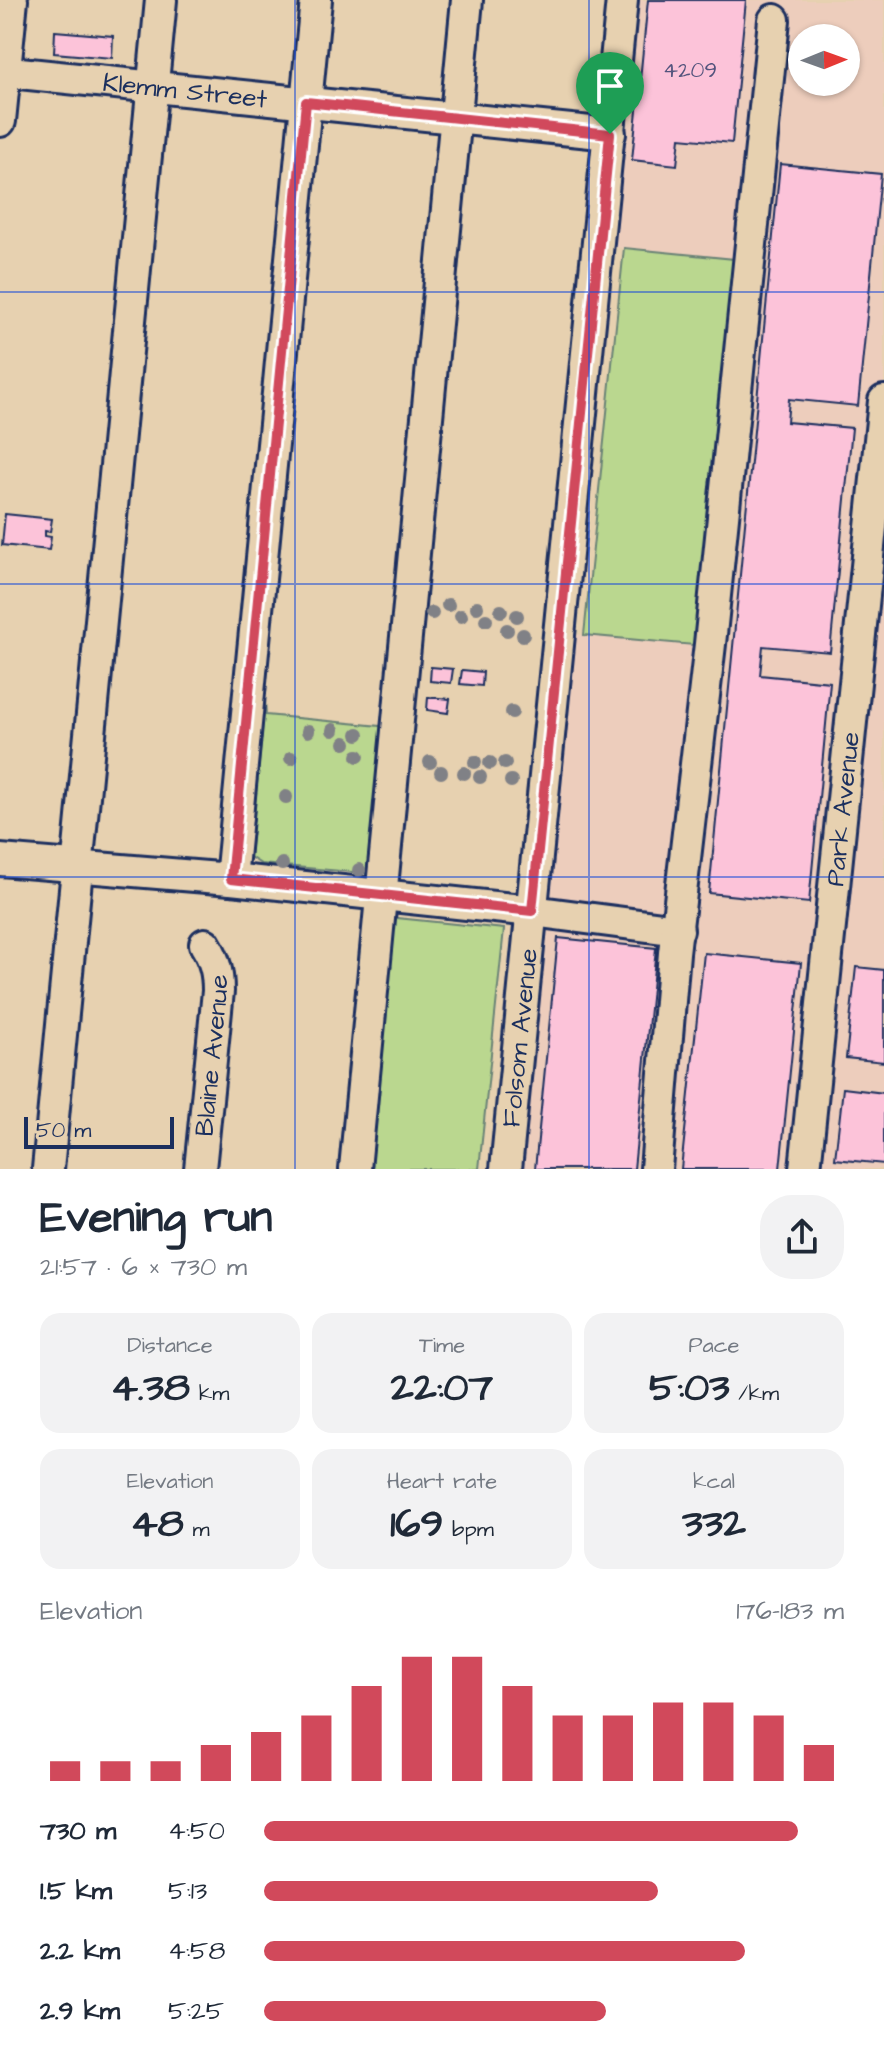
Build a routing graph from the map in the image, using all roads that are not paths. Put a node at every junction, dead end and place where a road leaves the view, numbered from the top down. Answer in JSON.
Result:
{"nodes":[{"id":1,"x":12,"y":0,"type":"edge"},
{"id":2,"x":161,"y":0,"type":"edge"},
{"id":3,"x":316,"y":0,"type":"edge"},
{"id":4,"x":467,"y":0,"type":"edge"},
{"id":5,"x":622,"y":0,"type":"edge"},
{"id":6,"x":774,"y":20,"type":"dead end"},
{"id":7,"x":2,"y":71,"type":"edge"},
{"id":8,"x":152,"y":87,"type":"junction"},
{"id":9,"x":306,"y":102,"type":"junction"},
{"id":10,"x":456,"y":117,"type":"junction"},
{"id":11,"x":0,"y":121,"type":"edge"},
{"id":12,"x":610,"y":134,"type":"junction"},
{"id":13,"x":884,"y":401,"type":"edge"},
{"id":14,"x":0,"y":860,"type":"edge"},
{"id":15,"x":78,"y":868,"type":"junction"},
{"id":16,"x":231,"y":879,"type":"junction"},
{"id":17,"x":381,"y":895,"type":"junction"},
{"id":18,"x":532,"y":911,"type":"junction"},
{"id":19,"x":678,"y":930,"type":"junction"},
{"id":20,"x":205,"y":944,"type":"dead end"},
{"id":21,"x":48,"y":1169,"type":"edge"},
{"id":22,"x":200,"y":1169,"type":"edge"},
{"id":23,"x":355,"y":1169,"type":"edge"},
{"id":24,"x":506,"y":1169,"type":"edge"},
{"id":25,"x":656,"y":1169,"type":"edge"},
{"id":26,"x":805,"y":1169,"type":"edge"}],
"edges":[{"from":1,"to":7,"type":"street"},
{"from":2,"to":8,"type":"street"},
{"from":3,"to":9,"type":"street"},
{"from":4,"to":10,"type":"street"},
{"from":5,"to":12,"type":"street","name":"Folsom Avenue"},
{"from":6,"to":19,"type":"street"},
{"from":7,"to":8,"type":"street","name":"Klemm Street"},
{"from":7,"to":11,"type":"street"},
{"from":8,"to":9,"type":"street","name":"Klemm Street"},
{"from":8,"to":15,"type":"street"},
{"from":9,"to":10,"type":"street","name":"Klemm Street"},
{"from":9,"to":16,"type":"street"},
{"from":10,"to":12,"type":"street","name":"Klemm Street"},
{"from":10,"to":17,"type":"street"},
{"from":12,"to":18,"type":"street","name":"Folsom Avenue"},
{"from":13,"to":26,"type":"street","name":"Park Avenue"},
{"from":14,"to":15,"type":"street"},
{"from":15,"to":16,"type":"street"},
{"from":15,"to":21,"type":"street"},
{"from":16,"to":17,"type":"street"},
{"from":17,"to":18,"type":"street"},
{"from":17,"to":23,"type":"street"},
{"from":18,"to":19,"type":"street"},
{"from":18,"to":24,"type":"street","name":"Folsom Avenue"},
{"from":19,"to":25,"type":"street"},
{"from":20,"to":22,"type":"street","name":"Blaine Avenue"}]}
